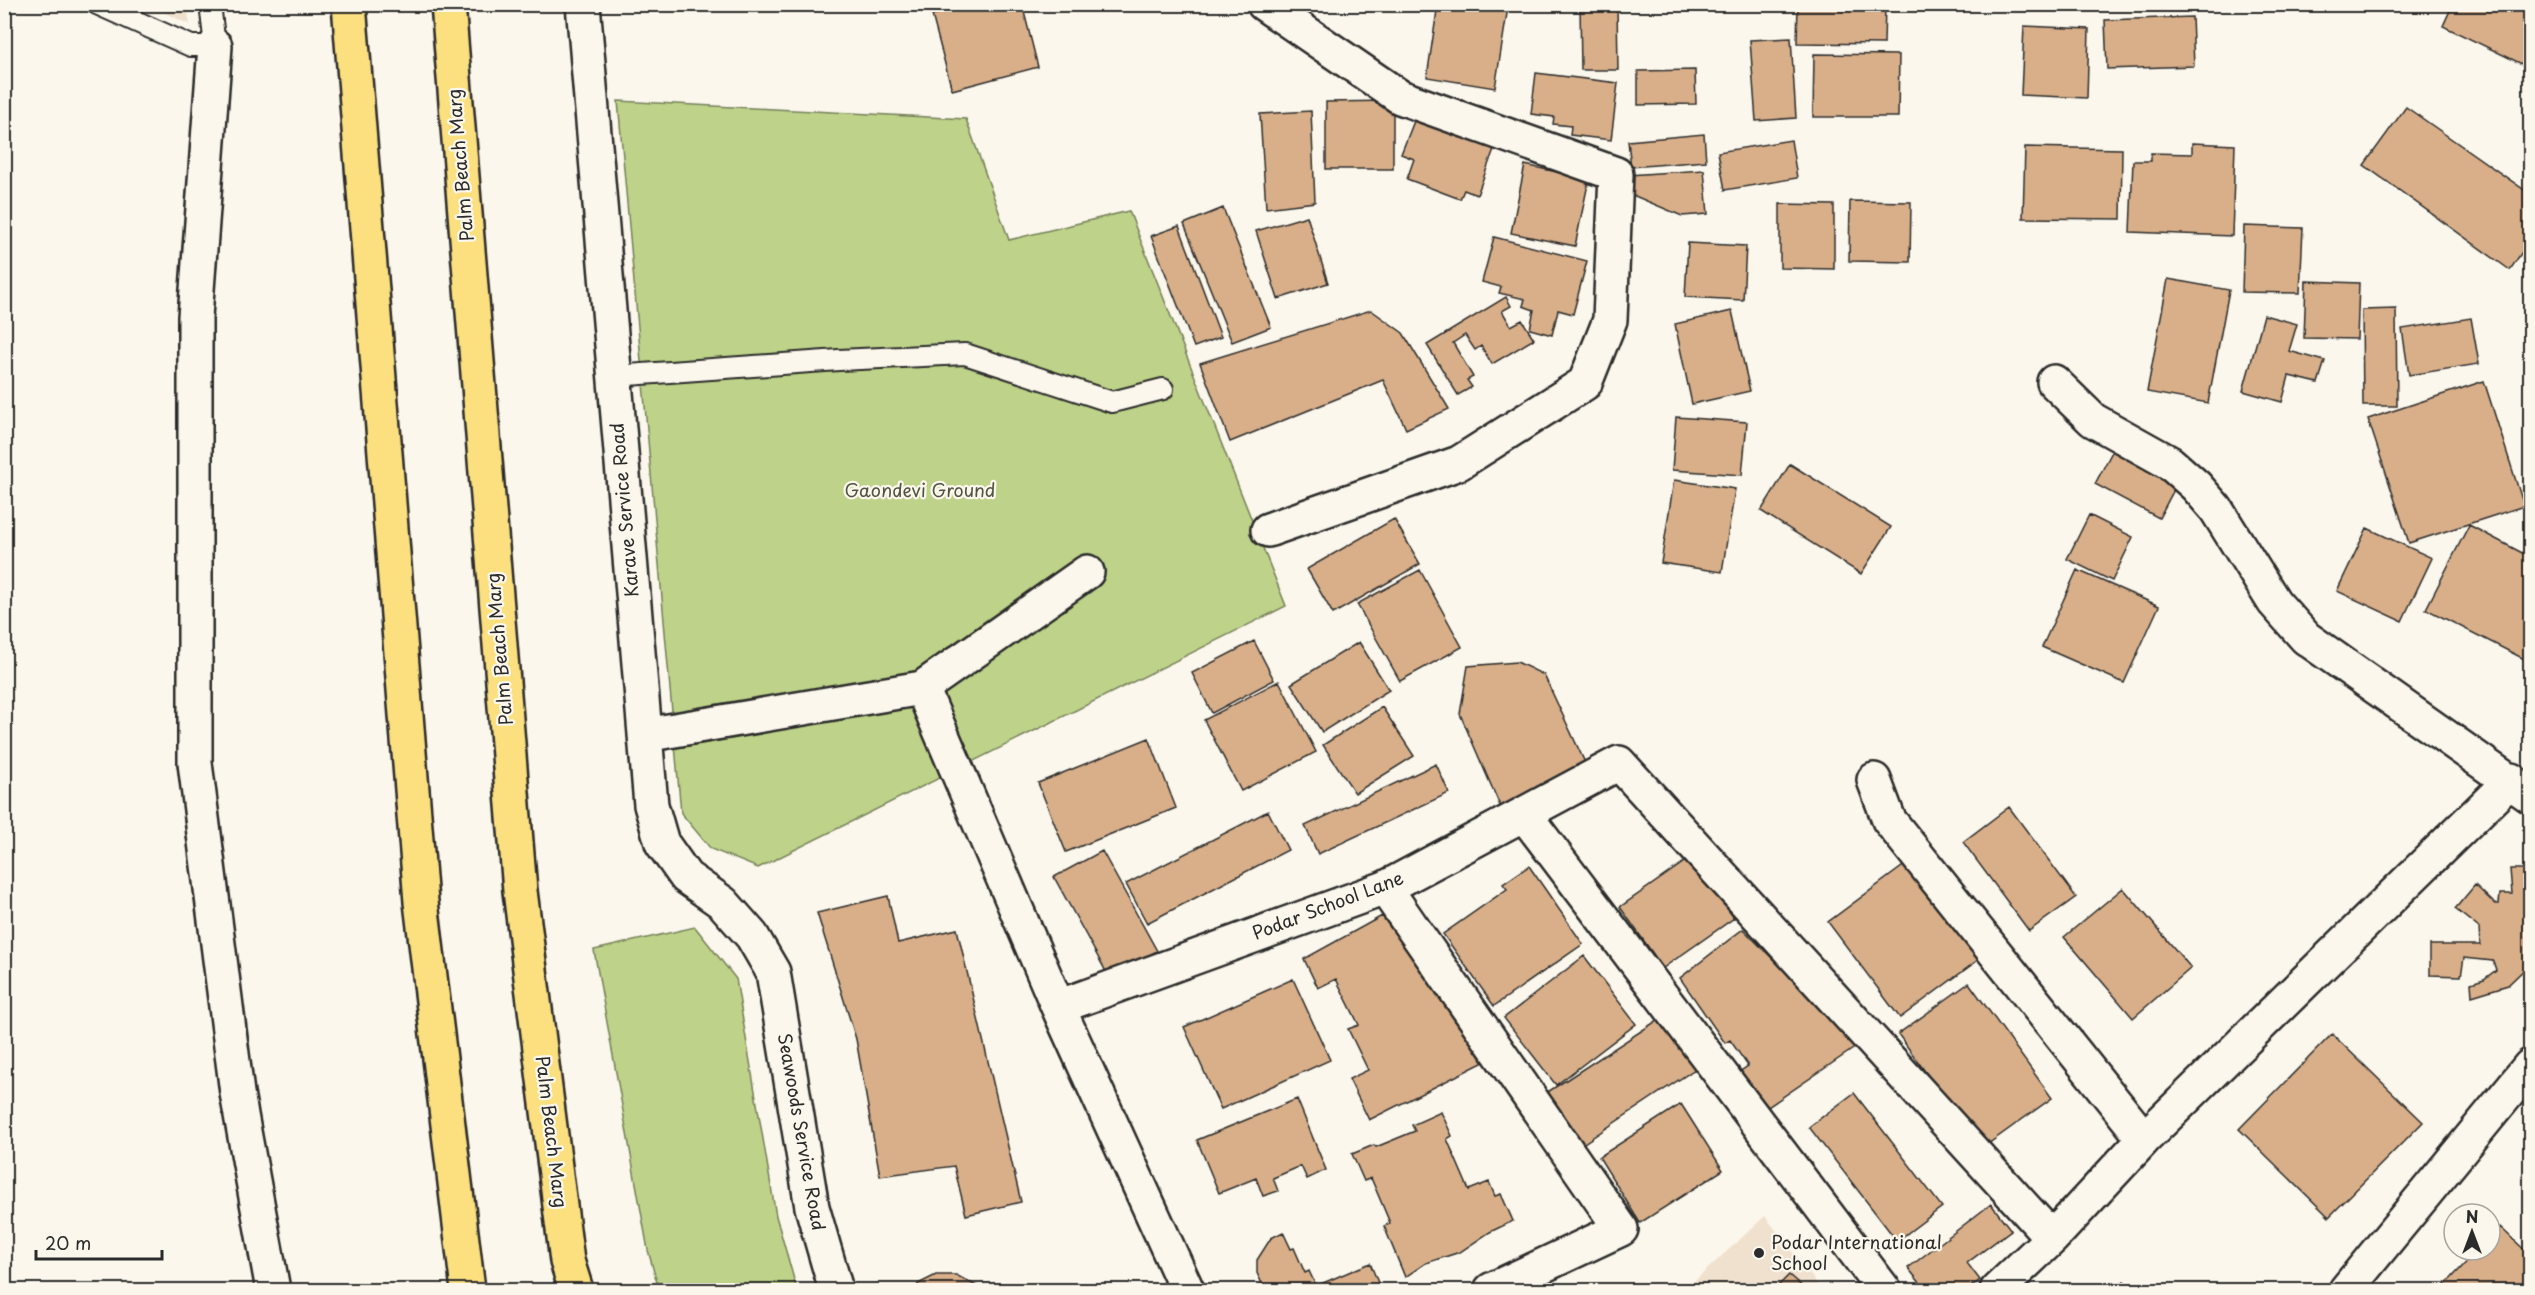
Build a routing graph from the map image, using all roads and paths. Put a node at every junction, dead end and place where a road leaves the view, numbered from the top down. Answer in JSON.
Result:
{"nodes":[{"id":1,"x":97,"y":4,"type":"edge"},
{"id":2,"x":210,"y":4,"type":"edge"},
{"id":3,"x":349,"y":4,"type":"edge"},
{"id":4,"x":448,"y":4,"type":"edge"},
{"id":5,"x":583,"y":4,"type":"edge"},
{"id":6,"x":1264,"y":4,"type":"edge"},
{"id":7,"x":215,"y":46,"type":"junction"},
{"id":8,"x":614,"y":376,"type":"junction"},
{"id":9,"x":2054,"y":382,"type":"dead end"},
{"id":10,"x":1163,"y":389,"type":"dead end"},
{"id":11,"x":1268,"y":530,"type":"dead end"},
{"id":12,"x":1087,"y":572,"type":"dead end"},
{"id":13,"x":922,"y":688,"type":"junction"},
{"id":14,"x":645,"y":735,"type":"junction"},
{"id":15,"x":1874,"y":780,"type":"dead end"},
{"id":16,"x":2521,"y":788,"type":"edge"},
{"id":17,"x":1524,"y":814,"type":"junction"},
{"id":18,"x":1384,"y":888,"type":"junction"},
{"id":19,"x":773,"y":972,"type":"joint"},
{"id":20,"x":1058,"y":1006,"type":"junction"},
{"id":21,"x":2530,"y":1066,"type":"edge"},
{"id":22,"x":2144,"y":1139,"type":"junction"},
{"id":23,"x":2052,"y":1239,"type":"junction"},
{"id":24,"x":273,"y":1290,"type":"edge"},
{"id":25,"x":468,"y":1290,"type":"edge"},
{"id":26,"x":576,"y":1290,"type":"edge"},
{"id":27,"x":836,"y":1290,"type":"edge"},
{"id":28,"x":1187,"y":1290,"type":"edge"},
{"id":29,"x":1491,"y":1290,"type":"edge"},
{"id":30,"x":1884,"y":1290,"type":"edge"},
{"id":31,"x":1997,"y":1290,"type":"edge"},
{"id":32,"x":2346,"y":1290,"type":"edge"}],
"edges":[{"from":1,"to":7,"type":"lane"},
{"from":2,"to":7,"type":"lane"},
{"from":3,"to":25,"type":"main road"},
{"from":4,"to":26,"type":"main road","name":"Palm Beach Marg"},
{"from":5,"to":8,"type":"street","name":"Karave Service Road"},
{"from":6,"to":11,"type":"street"},
{"from":7,"to":24,"type":"street"},
{"from":8,"to":10,"type":"lane"},
{"from":8,"to":14,"type":"street","name":"Karave Service Road"},
{"from":9,"to":16,"type":"street"},
{"from":12,"to":13,"type":"street"},
{"from":13,"to":14,"type":"street"},
{"from":13,"to":20,"type":"street"},
{"from":14,"to":19,"type":"street","name":"Karave Service Road"},
{"from":15,"to":22,"type":"street"},
{"from":16,"to":22,"type":"street"},
{"from":17,"to":18,"type":"street","name":"Podar School Lane"},
{"from":17,"to":23,"type":"street","name":"Podar School Lane"},
{"from":17,"to":30,"type":"street"},
{"from":18,"to":20,"type":"street","name":"Podar School Lane"},
{"from":18,"to":29,"type":"street"},
{"from":19,"to":27,"type":"street","name":"Seawoods Service Road"},
{"from":20,"to":28,"type":"street"},
{"from":21,"to":32,"type":"street"},
{"from":22,"to":23,"type":"street"},
{"from":23,"to":31,"type":"street"}]}
